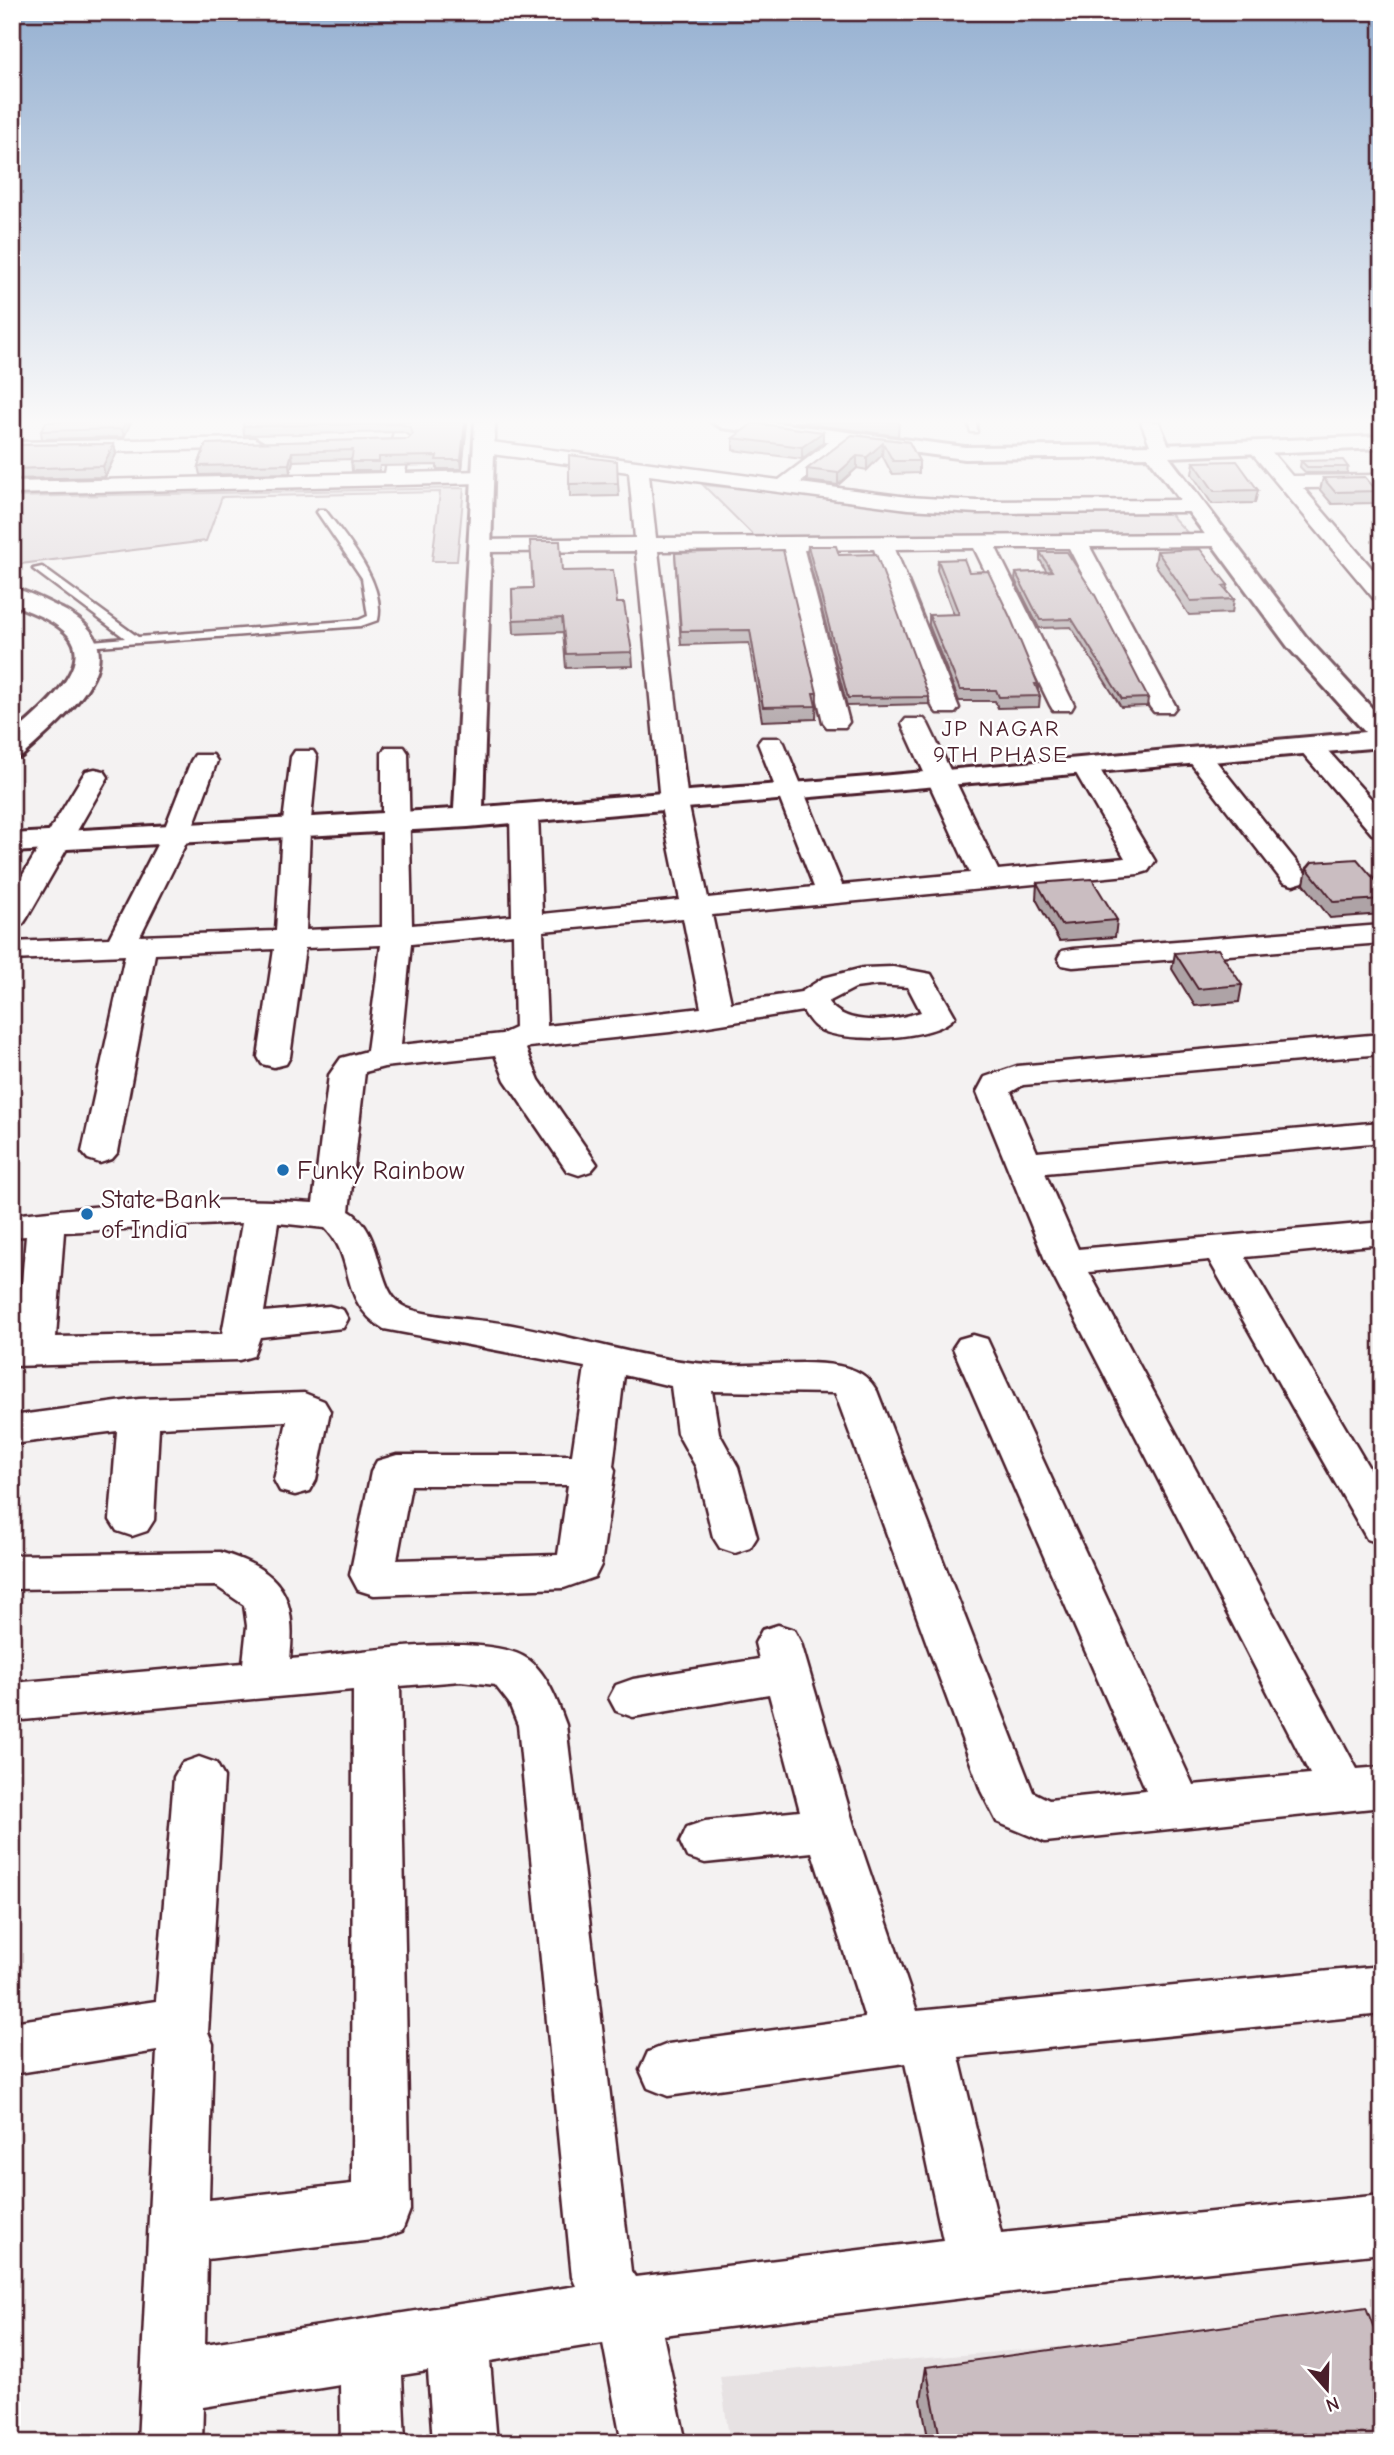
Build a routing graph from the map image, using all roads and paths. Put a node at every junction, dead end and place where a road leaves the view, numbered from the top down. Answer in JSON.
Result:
{"nodes":[{"id":1,"x":340,"y":537,"type":"edge"},
{"id":2,"x":482,"y":537,"type":"edge"},
{"id":3,"x":644,"y":537,"type":"edge"},
{"id":4,"x":1216,"y":537,"type":"edge"},
{"id":5,"x":1333,"y":537,"type":"edge"},
{"id":6,"x":1218,"y":540,"type":"junction"},
{"id":7,"x":982,"y":542,"type":"junction"},
{"id":8,"x":882,"y":543,"type":"junction"},
{"id":9,"x":1077,"y":543,"type":"junction"},
{"id":10,"x":792,"y":544,"type":"junction"},
{"id":11,"x":645,"y":545,"type":"junction"},
{"id":12,"x":482,"y":546,"type":"junction"},
{"id":13,"x":38,"y":569,"type":"dead end"},
{"id":14,"x":1382,"y":594,"type":"edge"},
{"id":15,"x":12,"y":595,"type":"edge"},
{"id":16,"x":135,"y":640,"type":"junction"},
{"id":17,"x":85,"y":644,"type":"junction"},
{"id":18,"x":1062,"y":705,"type":"dead end"},
{"id":19,"x":1164,"y":707,"type":"dead end"},
{"id":20,"x":946,"y":708,"type":"dead end"},
{"id":21,"x":836,"y":722,"type":"dead end"},
{"id":22,"x":915,"y":724,"type":"dead end"},
{"id":23,"x":1382,"y":737,"type":"edge"},
{"id":24,"x":771,"y":743,"type":"dead end"},
{"id":25,"x":1310,"y":746,"type":"junction"},
{"id":26,"x":12,"y":750,"type":"edge"},
{"id":27,"x":395,"y":753,"type":"dead end"},
{"id":28,"x":304,"y":757,"type":"dead end"},
{"id":29,"x":1199,"y":757,"type":"junction"},
{"id":30,"x":204,"y":761,"type":"dead end"},
{"id":31,"x":1086,"y":768,"type":"junction"},
{"id":32,"x":95,"y":777,"type":"dead end"},
{"id":33,"x":941,"y":780,"type":"junction"},
{"id":34,"x":792,"y":792,"type":"junction"},
{"id":35,"x":674,"y":802,"type":"junction"},
{"id":36,"x":524,"y":814,"type":"junction"},
{"id":37,"x":468,"y":818,"type":"junction"},
{"id":38,"x":394,"y":824,"type":"junction"},
{"id":39,"x":1382,"y":828,"type":"edge"},
{"id":40,"x":296,"y":830,"type":"junction"},
{"id":41,"x":176,"y":835,"type":"junction"},
{"id":42,"x":60,"y":841,"type":"junction"},
{"id":43,"x":12,"y":843,"type":"edge"},
{"id":44,"x":1293,"y":876,"type":"dead end"},
{"id":45,"x":988,"y":880,"type":"junction"},
{"id":46,"x":832,"y":895,"type":"junction"},
{"id":47,"x":694,"y":907,"type":"junction"},
{"id":48,"x":12,"y":918,"type":"edge"},
{"id":49,"x":526,"y":924,"type":"junction"},
{"id":50,"x":1382,"y":934,"type":"edge"},
{"id":51,"x":397,"y":935,"type":"junction"},
{"id":52,"x":291,"y":940,"type":"junction"},
{"id":53,"x":131,"y":946,"type":"junction"},
{"id":54,"x":1073,"y":958,"type":"dead end"},
{"id":55,"x":15,"y":959,"type":"edge"},
{"id":56,"x":811,"y":1000,"type":"dead end"},
{"id":57,"x":718,"y":1015,"type":"junction"},
{"id":58,"x":515,"y":1041,"type":"junction"},
{"id":59,"x":1382,"y":1044,"type":"edge"},
{"id":60,"x":274,"y":1057,"type":"dead end"},
{"id":61,"x":383,"y":1057,"type":"junction"},
{"id":62,"x":1382,"y":1132,"type":"edge"},
{"id":63,"x":100,"y":1152,"type":"dead end"},
{"id":64,"x":579,"y":1164,"type":"dead end"},
{"id":65,"x":1024,"y":1164,"type":"junction"},
{"id":66,"x":262,"y":1211,"type":"junction"},
{"id":67,"x":330,"y":1215,"type":"junction"},
{"id":68,"x":29,"y":1224,"type":"edge"},
{"id":69,"x":1382,"y":1233,"type":"edge"},
{"id":70,"x":1221,"y":1248,"type":"junction"},
{"id":71,"x":1065,"y":1262,"type":"junction"},
{"id":72,"x":329,"y":1319,"type":"dead end"},
{"id":73,"x":242,"y":1326,"type":"junction"},
{"id":74,"x":972,"y":1348,"type":"dead end"},
{"id":75,"x":21,"y":1352,"type":"edge"},
{"id":76,"x":606,"y":1358,"type":"junction"},
{"id":77,"x":690,"y":1375,"type":"junction"},
{"id":78,"x":139,"y":1413,"type":"junction"},
{"id":79,"x":12,"y":1430,"type":"edge"},
{"id":80,"x":594,"y":1470,"type":"junction"},
{"id":81,"x":295,"y":1480,"type":"dead end"},
{"id":82,"x":132,"y":1520,"type":"dead end"},
{"id":83,"x":1382,"y":1528,"type":"edge"},
{"id":84,"x":735,"y":1537,"type":"dead end"},
{"id":85,"x":12,"y":1572,"type":"edge"},
{"id":86,"x":376,"y":1670,"type":"junction"},
{"id":87,"x":264,"y":1681,"type":"junction"},
{"id":88,"x":633,"y":1698,"type":"dead end"},
{"id":89,"x":12,"y":1702,"type":"edge"},
{"id":90,"x":199,"y":1777,"type":"dead end"},
{"id":91,"x":1363,"y":1789,"type":"edge"},
{"id":92,"x":1179,"y":1808,"type":"junction"},
{"id":93,"x":830,"y":1829,"type":"junction"},
{"id":94,"x":705,"y":1842,"type":"dead end"},
{"id":95,"x":1382,"y":1990,"type":"edge"},
{"id":96,"x":181,"y":2032,"type":"junction"},
{"id":97,"x":912,"y":2037,"type":"junction"},
{"id":98,"x":12,"y":2048,"type":"edge"},
{"id":99,"x":668,"y":2070,"type":"dead end"},
{"id":100,"x":1382,"y":2224,"type":"edge"},
{"id":101,"x":179,"y":2233,"type":"junction"},
{"id":102,"x":979,"y":2266,"type":"junction"},
{"id":103,"x":618,"y":2310,"type":"junction"},
{"id":104,"x":457,"y":2336,"type":"junction"},
{"id":105,"x":370,"y":2350,"type":"junction"},
{"id":106,"x":173,"y":2380,"type":"junction"},
{"id":107,"x":170,"y":2443,"type":"edge"},
{"id":108,"x":373,"y":2443,"type":"edge"},
{"id":109,"x":465,"y":2443,"type":"edge"},
{"id":110,"x":654,"y":2443,"type":"edge"}],
"edges":[{"from":1,"to":16,"type":"lane"},
{"from":2,"to":12,"type":"street"},
{"from":3,"to":11,"type":"street"},
{"from":4,"to":6,"type":"street"},
{"from":5,"to":14,"type":"street"},
{"from":6,"to":9,"type":"street"},
{"from":6,"to":23,"type":"street"},
{"from":7,"to":8,"type":"street"},
{"from":7,"to":9,"type":"street"},
{"from":7,"to":18,"type":"street"},
{"from":8,"to":10,"type":"street"},
{"from":8,"to":20,"type":"street"},
{"from":9,"to":19,"type":"street"},
{"from":10,"to":11,"type":"street"},
{"from":10,"to":21,"type":"street"},
{"from":11,"to":12,"type":"street"},
{"from":11,"to":35,"type":"street"},
{"from":12,"to":37,"type":"street"},
{"from":13,"to":16,"type":"lane"},
{"from":15,"to":17,"type":"street"},
{"from":16,"to":17,"type":"lane"},
{"from":17,"to":26,"type":"street"},
{"from":22,"to":33,"type":"street"},
{"from":23,"to":25,"type":"street"},
{"from":24,"to":34,"type":"street"},
{"from":25,"to":29,"type":"street"},
{"from":25,"to":39,"type":"street"},
{"from":27,"to":38,"type":"street"},
{"from":28,"to":40,"type":"street"},
{"from":29,"to":31,"type":"street"},
{"from":29,"to":44,"type":"street"},
{"from":30,"to":41,"type":"street"},
{"from":31,"to":33,"type":"street"},
{"from":31,"to":45,"type":"street"},
{"from":32,"to":42,"type":"street"},
{"from":33,"to":34,"type":"street"},
{"from":33,"to":45,"type":"street"},
{"from":34,"to":35,"type":"street"},
{"from":34,"to":46,"type":"street"},
{"from":35,"to":36,"type":"street"},
{"from":35,"to":47,"type":"street"},
{"from":36,"to":37,"type":"street"},
{"from":36,"to":49,"type":"street"},
{"from":37,"to":38,"type":"street"},
{"from":38,"to":40,"type":"street"},
{"from":38,"to":51,"type":"street"},
{"from":40,"to":41,"type":"street"},
{"from":40,"to":52,"type":"street"},
{"from":41,"to":42,"type":"street"},
{"from":41,"to":53,"type":"street"},
{"from":42,"to":43,"type":"street"},
{"from":42,"to":48,"type":"street"},
{"from":45,"to":46,"type":"street"},
{"from":46,"to":47,"type":"street"},
{"from":47,"to":49,"type":"street"},
{"from":47,"to":57,"type":"street"},
{"from":49,"to":51,"type":"street"},
{"from":49,"to":58,"type":"street"},
{"from":50,"to":54,"type":"street"},
{"from":51,"to":52,"type":"street"},
{"from":51,"to":61,"type":"street"},
{"from":52,"to":53,"type":"street"},
{"from":52,"to":60,"type":"street"},
{"from":53,"to":55,"type":"street"},
{"from":53,"to":63,"type":"street"},
{"from":56,"to":57,"type":"street"},
{"from":57,"to":58,"type":"street"},
{"from":58,"to":61,"type":"street"},
{"from":58,"to":64,"type":"street"},
{"from":59,"to":65,"type":"street"},
{"from":61,"to":67,"type":"street"},
{"from":62,"to":65,"type":"street"},
{"from":65,"to":71,"type":"street"},
{"from":66,"to":67,"type":"street"},
{"from":66,"to":68,"type":"street"},
{"from":66,"to":73,"type":"street"},
{"from":67,"to":76,"type":"street"},
{"from":68,"to":75,"type":"street"},
{"from":69,"to":70,"type":"street"},
{"from":70,"to":71,"type":"street"},
{"from":70,"to":83,"type":"street"},
{"from":71,"to":91,"type":"street"},
{"from":72,"to":73,"type":"street"},
{"from":73,"to":75,"type":"street"},
{"from":74,"to":92,"type":"street"},
{"from":76,"to":77,"type":"street"},
{"from":76,"to":80,"type":"street"},
{"from":77,"to":84,"type":"street"},
{"from":77,"to":92,"type":"street"},
{"from":78,"to":79,"type":"street"},
{"from":78,"to":81,"type":"street"},
{"from":78,"to":82,"type":"street"},
{"from":80,"to":80,"type":"street"},
{"from":85,"to":87,"type":"street"},
{"from":86,"to":87,"type":"street"},
{"from":86,"to":101,"type":"street"},
{"from":86,"to":103,"type":"street"},
{"from":87,"to":89,"type":"street"},
{"from":88,"to":93,"type":"street"},
{"from":90,"to":96,"type":"street"},
{"from":91,"to":92,"type":"street"},
{"from":93,"to":94,"type":"street"},
{"from":93,"to":97,"type":"street"},
{"from":95,"to":97,"type":"street"},
{"from":96,"to":98,"type":"street"},
{"from":96,"to":101,"type":"street"},
{"from":97,"to":99,"type":"street"},
{"from":97,"to":102,"type":"street"},
{"from":100,"to":102,"type":"street"},
{"from":101,"to":106,"type":"street"},
{"from":102,"to":103,"type":"street"},
{"from":103,"to":104,"type":"street"},
{"from":103,"to":110,"type":"street"},
{"from":104,"to":105,"type":"street"},
{"from":104,"to":109,"type":"street"},
{"from":105,"to":106,"type":"street"},
{"from":105,"to":108,"type":"street"},
{"from":106,"to":107,"type":"street"}]}
